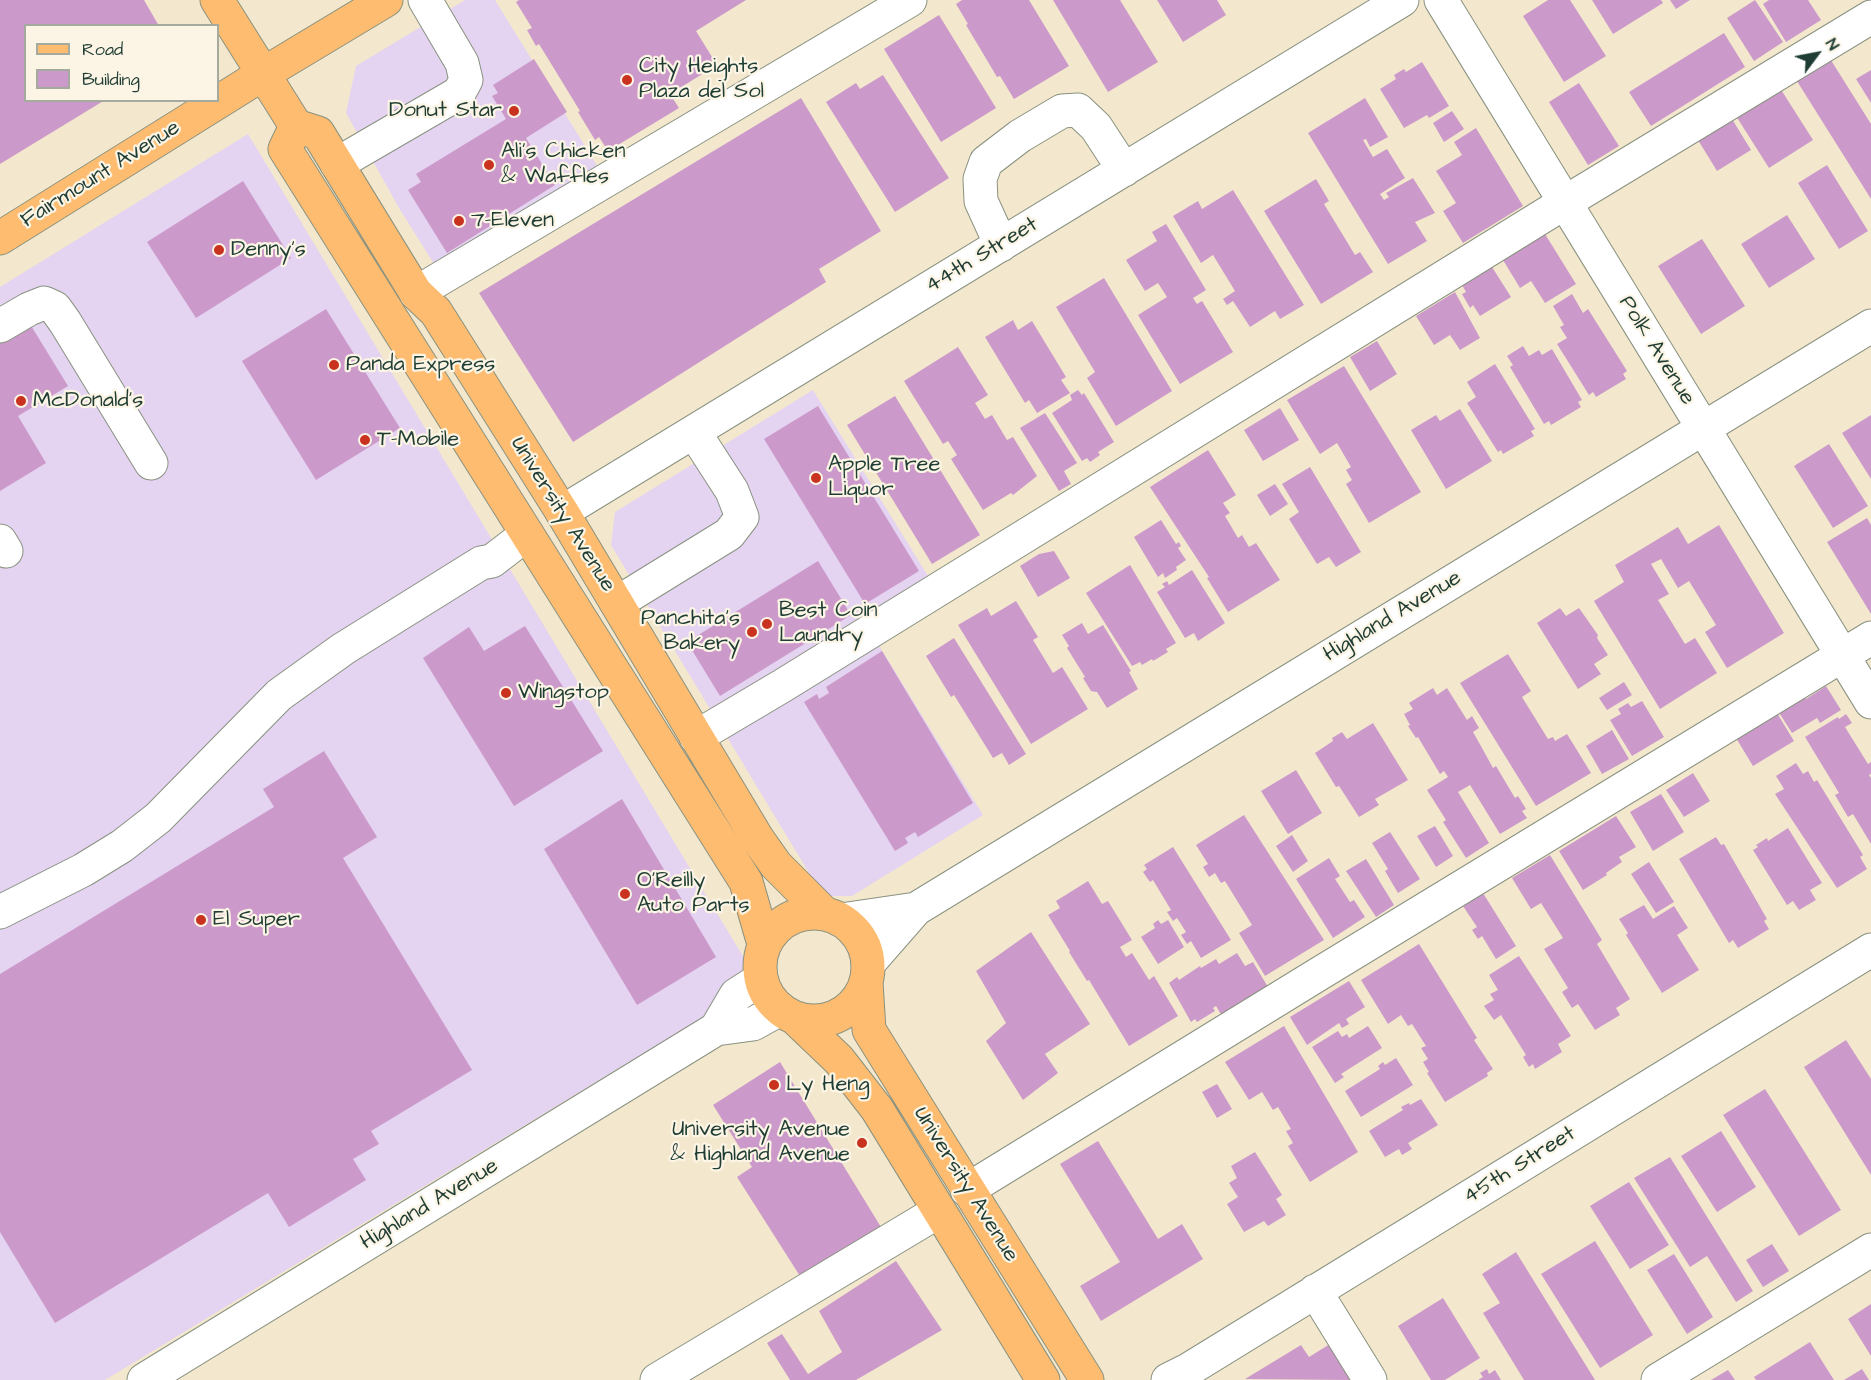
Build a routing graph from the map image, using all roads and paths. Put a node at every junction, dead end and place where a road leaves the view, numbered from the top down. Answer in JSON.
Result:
{"nodes":[{"id":1,"x":217,"y":0,"type":"edge"},
{"id":2,"x":386,"y":0,"type":"edge"},
{"id":3,"x":426,"y":0,"type":"edge"},
{"id":4,"x":910,"y":0,"type":"edge"},
{"id":5,"x":1402,"y":0,"type":"edge"},
{"id":6,"x":1441,"y":0,"type":"edge"},
{"id":7,"x":1871,"y":17,"type":"edge"},
{"id":8,"x":263,"y":74,"type":"junction"},
{"id":9,"x":219,"y":101,"type":"edge"},
{"id":10,"x":218,"y":102,"type":"edge"},
{"id":11,"x":296,"y":126,"type":"junction"},
{"id":12,"x":337,"y":164,"type":"junction"},
{"id":13,"x":1124,"y":170,"type":"junction"},
{"id":14,"x":1564,"y":202,"type":"junction"},
{"id":15,"x":0,"y":238,"type":"edge"},
{"id":16,"x":1001,"y":245,"type":"junction"},
{"id":17,"x":416,"y":293,"type":"junction"},
{"id":18,"x":0,"y":326,"type":"edge"},
{"id":19,"x":1871,"y":326,"type":"edge"},
{"id":20,"x":1704,"y":428,"type":"junction"},
{"id":21,"x":694,"y":432,"type":"junction"},
{"id":22,"x":152,"y":464,"type":"dead end"},
{"id":23,"x":562,"y":512,"type":"junction"},
{"id":24,"x":527,"y":534,"type":"junction"},
{"id":25,"x":617,"y":603,"type":"junction"},
{"id":26,"x":1871,"y":638,"type":"edge"},
{"id":27,"x":1843,"y":655,"type":"junction"},
{"id":28,"x":1871,"y":702,"type":"edge"},
{"id":29,"x":696,"y":737,"type":"junction"},
{"id":30,"x":916,"y":909,"type":"junction"},
{"id":31,"x":0,"y":912,"type":"edge"},
{"id":32,"x":833,"y":916,"type":"junction"},
{"id":33,"x":764,"y":944,"type":"junction"},
{"id":34,"x":1871,"y":950,"type":"edge"},
{"id":35,"x":867,"y":973,"type":"junction"},
{"id":36,"x":761,"y":979,"type":"junction"},
{"id":37,"x":787,"y":1013,"type":"junction"},
{"id":38,"x":716,"y":1029,"type":"junction"},
{"id":39,"x":968,"y":1190,"type":"junction"},
{"id":40,"x":939,"y":1210,"type":"junction"},
{"id":41,"x":1871,"y":1250,"type":"edge"},
{"id":42,"x":1315,"y":1291,"type":"junction"},
{"id":43,"x":1183,"y":1377,"type":"edge"},
{"id":44,"x":144,"y":1380,"type":"edge"},
{"id":45,"x":657,"y":1380,"type":"edge"},
{"id":46,"x":1043,"y":1380,"type":"edge"},
{"id":47,"x":1087,"y":1380,"type":"edge"},
{"id":48,"x":1370,"y":1380,"type":"edge"},
{"id":49,"x":1658,"y":1380,"type":"edge"}],
"edges":[{"from":1,"to":8,"type":"main road"},
{"from":2,"to":8,"type":"main road","name":"Fairmount Avenue"},
{"from":3,"to":12,"type":"street"},
{"from":4,"to":17,"type":"street"},
{"from":5,"to":13,"type":"street","name":"44th Street"},
{"from":6,"to":14,"type":"street","name":"Polk Avenue"},
{"from":7,"to":14,"type":"street"},
{"from":8,"to":9,"type":"main road","name":"Fairmount Avenue"},
{"from":8,"to":11,"type":"main road"},
{"from":10,"to":15,"type":"main road","name":"Fairmount Avenue"},
{"from":11,"to":12,"type":"main road","name":"University Avenue"},
{"from":11,"to":24,"type":"main road","name":"University Avenue"},
{"from":12,"to":17,"type":"main road","name":"University Avenue"},
{"from":13,"to":16,"type":"street","name":"44th Street"},
{"from":13,"to":16,"type":"street"},
{"from":14,"to":20,"type":"street","name":"Polk Avenue"},
{"from":14,"to":29,"type":"street"},
{"from":16,"to":21,"type":"street","name":"44th Street"},
{"from":17,"to":23,"type":"main road","name":"University Avenue"},
{"from":18,"to":22,"type":"street"},
{"from":19,"to":20,"type":"street","name":"Highland Avenue"},
{"from":20,"to":27,"type":"street","name":"Polk Avenue"},
{"from":20,"to":30,"type":"street","name":"Highland Avenue"},
{"from":21,"to":23,"type":"street","name":"44th Street"},
{"from":21,"to":25,"type":"street"},
{"from":23,"to":25,"type":"main road","name":"University Avenue"},
{"from":24,"to":25,"type":"main road"},
{"from":24,"to":31,"type":"street"},
{"from":24,"to":33,"type":"main road","name":"University Avenue"},
{"from":25,"to":29,"type":"main road","name":"University Avenue"},
{"from":26,"to":27,"type":"street"},
{"from":27,"to":28,"type":"street","name":"Polk Avenue"},
{"from":27,"to":39,"type":"street"},
{"from":29,"to":32,"type":"main road","name":"University Avenue"},
{"from":30,"to":32,"type":"street","name":"Highland Avenue"},
{"from":30,"to":35,"type":"street","name":"Highland Avenue"},
{"from":32,"to":33,"type":"main road"},
{"from":32,"to":35,"type":"main road"},
{"from":33,"to":36,"type":"main road"},
{"from":34,"to":42,"type":"street","name":"45th Street"},
{"from":35,"to":37,"type":"main road"},
{"from":35,"to":39,"type":"main road","name":"University Avenue"},
{"from":36,"to":37,"type":"main road"},
{"from":36,"to":38,"type":"street","name":"Highland Avenue"},
{"from":37,"to":38,"type":"street","name":"Highland Avenue"},
{"from":37,"to":40,"type":"main road","name":"University Avenue"},
{"from":38,"to":44,"type":"street","name":"Highland Avenue"},
{"from":39,"to":47,"type":"main road","name":"University Avenue"},
{"from":40,"to":45,"type":"street"},
{"from":40,"to":46,"type":"main road","name":"University Avenue"},
{"from":41,"to":49,"type":"street"},
{"from":42,"to":43,"type":"street","name":"45th Street"},
{"from":42,"to":48,"type":"street"}]}
